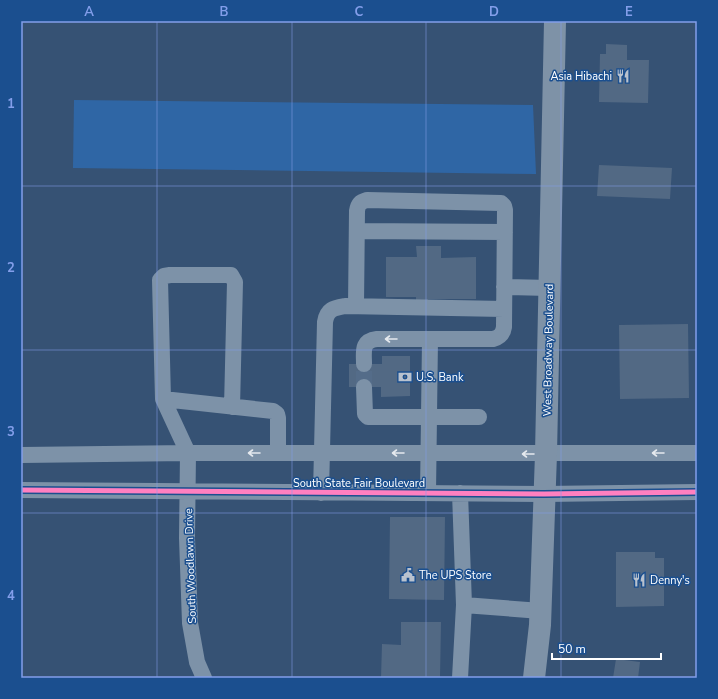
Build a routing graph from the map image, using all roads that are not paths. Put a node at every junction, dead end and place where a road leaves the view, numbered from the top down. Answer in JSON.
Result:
{"nodes":[{"id":1,"x":555,"y":21,"type":"edge"},
{"id":2,"x":357,"y":231,"type":"junction"},
{"id":3,"x":505,"y":232,"type":"junction"},
{"id":4,"x":504,"y":287,"type":"junction"},
{"id":5,"x":549,"y":288,"type":"junction"},
{"id":6,"x":356,"y":306,"type":"junction"},
{"id":7,"x":504,"y":309,"type":"junction"},
{"id":8,"x":430,"y":339,"type":"junction"},
{"id":9,"x":364,"y":364,"type":"tunnel mouth"},
{"id":10,"x":364,"y":387,"type":"tunnel mouth"},
{"id":11,"x":163,"y":399,"type":"junction"},
{"id":12,"x":232,"y":406,"type":"junction"},
{"id":13,"x":430,"y":417,"type":"junction"},
{"id":14,"x":479,"y":417,"type":"dead end"},
{"id":15,"x":188,"y":453,"type":"junction"},
{"id":16,"x":278,"y":453,"type":"junction"},
{"id":17,"x":322,"y":453,"type":"junction"},
{"id":18,"x":697,"y":453,"type":"edge"},
{"id":19,"x":430,"y":454,"type":"junction"},
{"id":20,"x":546,"y":454,"type":"junction"},
{"id":21,"x":21,"y":455,"type":"edge"},
{"id":22,"x":21,"y":490,"type":"edge"},
{"id":23,"x":188,"y":492,"type":"junction"},
{"id":24,"x":321,"y":492,"type":"junction"},
{"id":25,"x":697,"y":492,"type":"edge"},
{"id":26,"x":428,"y":493,"type":"junction"},
{"id":27,"x":460,"y":493,"type":"junction"},
{"id":28,"x":544,"y":494,"type":"junction"},
{"id":29,"x":464,"y":605,"type":"junction"},
{"id":30,"x":540,"y":611,"type":"junction"},
{"id":31,"x":204,"y":678,"type":"edge"},
{"id":32,"x":460,"y":678,"type":"edge"},
{"id":33,"x":534,"y":678,"type":"edge"}],
"edges":[{"from":1,"to":5,"type":"highway","name":"West Broadway Boulevard"},
{"from":2,"to":3,"type":"street"},
{"from":2,"to":3,"type":"street"},
{"from":2,"to":6,"type":"street"},
{"from":3,"to":4,"type":"street"},
{"from":4,"to":5,"type":"street"},
{"from":4,"to":7,"type":"street"},
{"from":5,"to":20,"type":"highway","name":"West Broadway Boulevard"},
{"from":6,"to":7,"type":"street"},
{"from":6,"to":17,"type":"street"},
{"from":7,"to":8,"type":"street"},
{"from":8,"to":9,"type":"street","one_way":true},
{"from":8,"to":13,"type":"street"},
{"from":10,"to":13,"type":"street"},
{"from":11,"to":12,"type":"street"},
{"from":11,"to":12,"type":"street"},
{"from":11,"to":15,"type":"street"},
{"from":12,"to":16,"type":"street"},
{"from":13,"to":14,"type":"street"},
{"from":13,"to":19,"type":"street"},
{"from":16,"to":15,"type":"street","one_way":true},
{"from":15,"to":21,"type":"street"},
{"from":15,"to":23,"type":"street","name":"South Woodlawn Drive"},
{"from":16,"to":17,"type":"street"},
{"from":19,"to":17,"type":"street","one_way":true},
{"from":17,"to":24,"type":"street"},
{"from":18,"to":20,"type":"street","one_way":true},
{"from":20,"to":19,"type":"street","one_way":true},
{"from":19,"to":26,"type":"street"},
{"from":20,"to":28,"type":"highway","name":"West Broadway Boulevard"},
{"from":22,"to":23,"type":"street","name":"South State Fair Boulevard"},
{"from":23,"to":24,"type":"street","name":"South State Fair Boulevard"},
{"from":23,"to":31,"type":"street","name":"South Woodlawn Drive"},
{"from":24,"to":26,"type":"street","name":"South State Fair Boulevard"},
{"from":25,"to":28,"type":"street","name":"South State Fair Boulevard"},
{"from":26,"to":27,"type":"street","name":"South State Fair Boulevard"},
{"from":27,"to":28,"type":"street","name":"South State Fair Boulevard"},
{"from":27,"to":29,"type":"street"},
{"from":28,"to":30,"type":"highway","name":"West Broadway Boulevard"},
{"from":29,"to":30,"type":"street"},
{"from":29,"to":32,"type":"street"},
{"from":30,"to":33,"type":"highway","name":"West Broadway Boulevard"}]}
